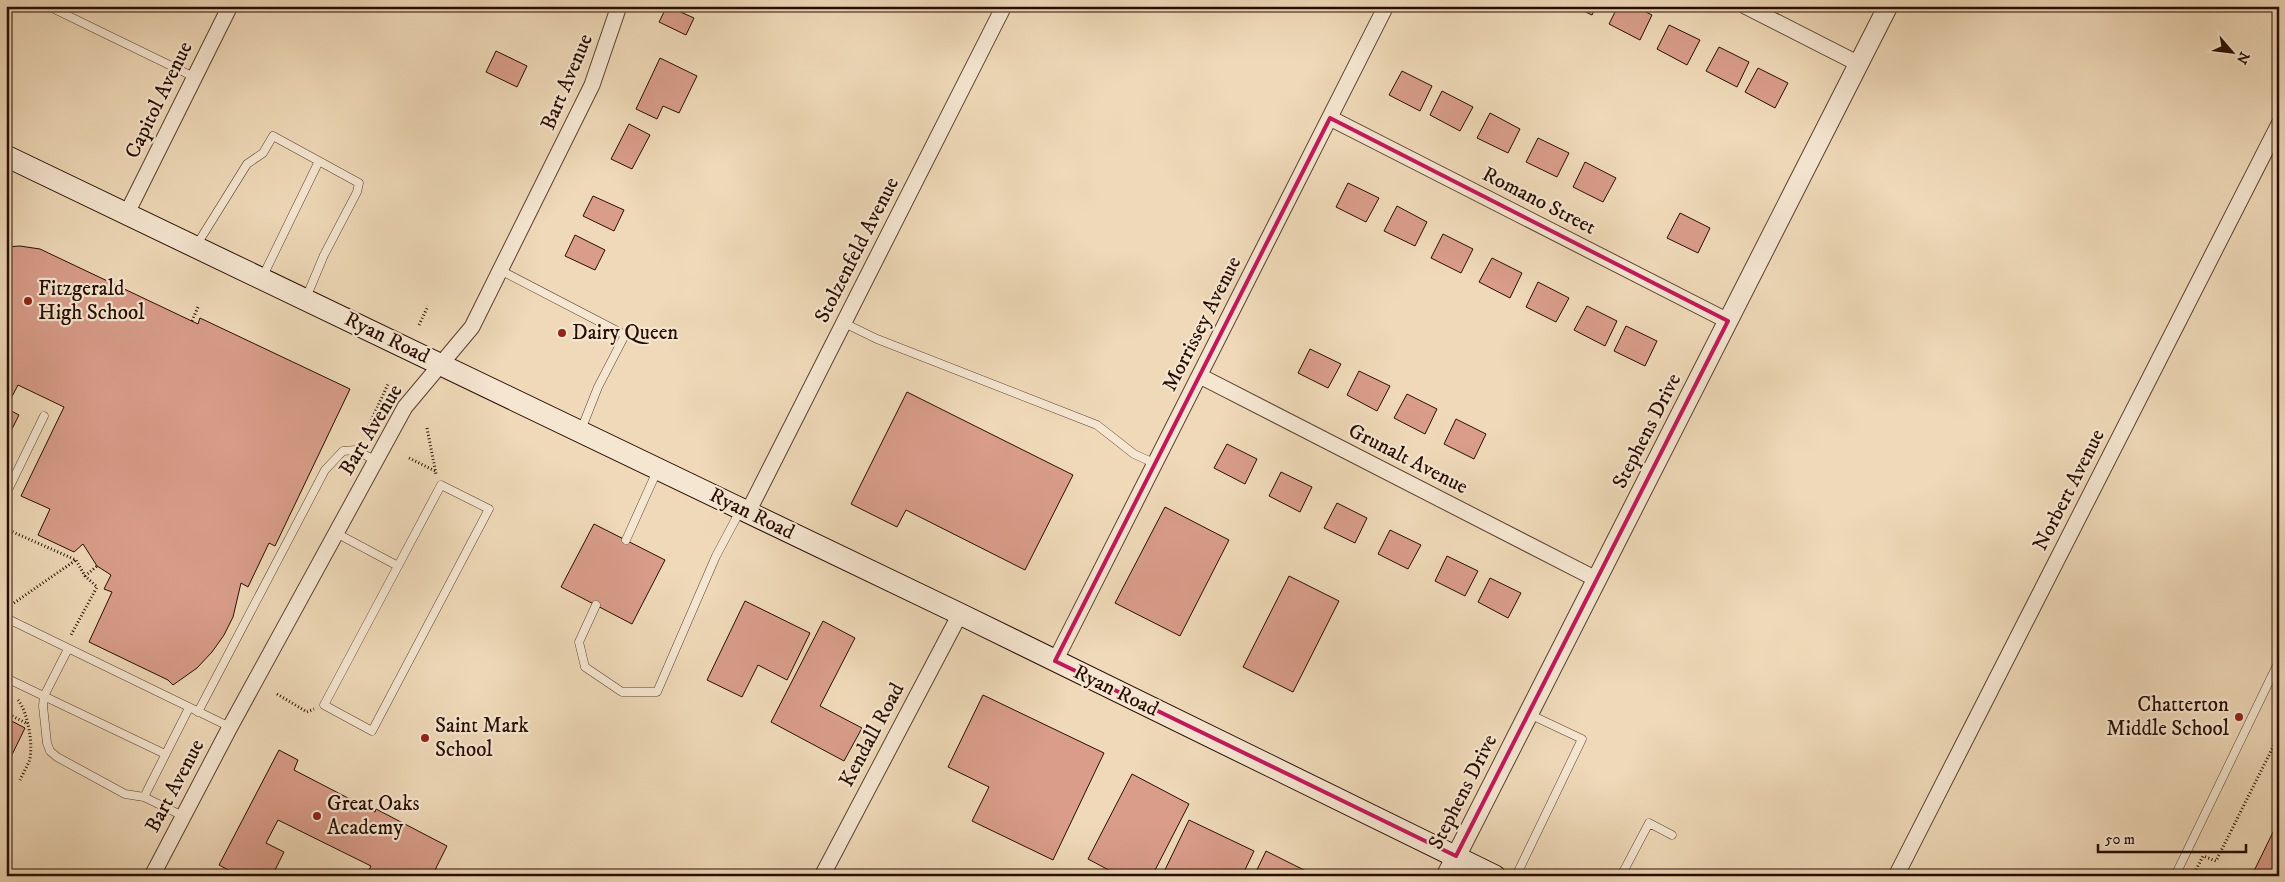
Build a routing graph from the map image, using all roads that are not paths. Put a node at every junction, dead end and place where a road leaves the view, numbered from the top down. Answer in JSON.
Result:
{"nodes":[{"id":1,"x":48,"y":6,"type":"edge"},
{"id":2,"x":230,"y":6,"type":"edge"},
{"id":3,"x":619,"y":6,"type":"edge"},
{"id":4,"x":1004,"y":6,"type":"edge"},
{"id":5,"x":1386,"y":6,"type":"edge"},
{"id":6,"x":1745,"y":6,"type":"edge"},
{"id":7,"x":1888,"y":6,"type":"edge"},
{"id":8,"x":1859,"y":64,"type":"junction"},
{"id":9,"x":194,"y":77,"type":"junction"},
{"id":10,"x":1330,"y":118,"type":"junction"},
{"id":11,"x":2279,"y":124,"type":"edge"},
{"id":12,"x":6,"y":156,"type":"edge"},
{"id":13,"x":319,"y":161,"type":"junction"},
{"id":14,"x":127,"y":213,"type":"junction"},
{"id":15,"x":196,"y":246,"type":"junction"},
{"id":16,"x":500,"y":270,"type":"junction"},
{"id":17,"x":262,"y":278,"type":"junction"},
{"id":18,"x":305,"y":299,"type":"junction"},
{"id":19,"x":1728,"y":322,"type":"junction"},
{"id":20,"x":844,"y":323,"type":"junction"},
{"id":21,"x":441,"y":364,"type":"junction"},
{"id":22,"x":1200,"y":376,"type":"junction"},
{"id":23,"x":44,"y":416,"type":"dead end"},
{"id":24,"x":580,"y":432,"type":"junction"},
{"id":25,"x":376,"y":461,"type":"junction"},
{"id":26,"x":1156,"y":464,"type":"junction"},
{"id":27,"x":658,"y":469,"type":"junction"},
{"id":28,"x":6,"y":494,"type":"edge"},
{"id":29,"x":745,"y":511,"type":"junction"},
{"id":30,"x":336,"y":533,"type":"junction"},
{"id":31,"x":626,"y":540,"type":"dead end"},
{"id":32,"x":398,"y":566,"type":"junction"},
{"id":33,"x":1596,"y":579,"type":"junction"},
{"id":34,"x":596,"y":605,"type":"dead end"},
{"id":35,"x":960,"y":614,"type":"junction"},
{"id":36,"x":6,"y":618,"type":"edge"},
{"id":37,"x":68,"y":648,"type":"junction"},
{"id":38,"x":1055,"y":661,"type":"junction"},
{"id":39,"x":2279,"y":661,"type":"edge"},
{"id":40,"x":6,"y":678,"type":"edge"},
{"id":41,"x":44,"y":696,"type":"junction"},
{"id":42,"x":190,"y":708,"type":"junction"},
{"id":43,"x":198,"y":712,"type":"junction"},
{"id":44,"x":1529,"y":714,"type":"junction"},
{"id":45,"x":230,"y":727,"type":"junction"},
{"id":46,"x":165,"y":754,"type":"junction"},
{"id":47,"x":144,"y":797,"type":"junction"},
{"id":48,"x":183,"y":816,"type":"junction"},
{"id":49,"x":1672,"y":835,"type":"dead end"},
{"id":50,"x":1456,"y":856,"type":"junction"},
{"id":51,"x":152,"y":876,"type":"edge"},
{"id":52,"x":822,"y":876,"type":"edge"},
{"id":53,"x":1446,"y":876,"type":"edge"},
{"id":54,"x":1495,"y":876,"type":"edge"},
{"id":55,"x":1516,"y":876,"type":"edge"},
{"id":56,"x":1621,"y":876,"type":"edge"},
{"id":57,"x":1896,"y":876,"type":"edge"},
{"id":58,"x":2175,"y":876,"type":"edge"}],
"edges":[{"from":1,"to":9,"type":"lane"},
{"from":2,"to":9,"type":"street","name":"Capitol Avenue"},
{"from":3,"to":16,"type":"street","name":"Bart Avenue"},
{"from":4,"to":20,"type":"street","name":"Stolzenfeld Avenue"},
{"from":5,"to":10,"type":"street","name":"Morrissey Avenue"},
{"from":6,"to":8,"type":"street"},
{"from":7,"to":8,"type":"street","name":"Stephens Drive"},
{"from":8,"to":19,"type":"street","name":"Stephens Drive"},
{"from":9,"to":14,"type":"street","name":"Capitol Avenue"},
{"from":10,"to":19,"type":"street","name":"Romano Street"},
{"from":10,"to":22,"type":"street","name":"Morrissey Avenue"},
{"from":11,"to":57,"type":"street","name":"Norbert Avenue"},
{"from":12,"to":14,"type":"main road","name":"Ryan Road"},
{"from":13,"to":15,"type":"lane"},
{"from":13,"to":17,"type":"lane"},
{"from":13,"to":18,"type":"lane"},
{"from":14,"to":15,"type":"main road","name":"Ryan Road"},
{"from":15,"to":17,"type":"main road","name":"Ryan Road"},
{"from":16,"to":21,"type":"street","name":"Bart Avenue"},
{"from":16,"to":24,"type":"lane"},
{"from":17,"to":18,"type":"main road","name":"Ryan Road"},
{"from":18,"to":21,"type":"main road","name":"Ryan Road"},
{"from":19,"to":33,"type":"street","name":"Stephens Drive"},
{"from":20,"to":26,"type":"lane"},
{"from":20,"to":29,"type":"street","name":"Stolzenfeld Avenue"},
{"from":21,"to":24,"type":"main road","name":"Ryan Road"},
{"from":21,"to":25,"type":"street","name":"Bart Avenue"},
{"from":22,"to":26,"type":"street","name":"Morrissey Avenue"},
{"from":22,"to":33,"type":"street","name":"Grunalt Avenue"},
{"from":23,"to":28,"type":"lane"},
{"from":24,"to":27,"type":"main road","name":"Ryan Road"},
{"from":25,"to":30,"type":"street","name":"Bart Avenue"},
{"from":25,"to":43,"type":"lane"},
{"from":26,"to":38,"type":"street","name":"Morrissey Avenue"},
{"from":27,"to":29,"type":"main road","name":"Ryan Road"},
{"from":27,"to":31,"type":"lane"},
{"from":29,"to":34,"type":"lane"},
{"from":29,"to":35,"type":"main road","name":"Ryan Road"},
{"from":30,"to":32,"type":"lane"},
{"from":30,"to":45,"type":"street","name":"Bart Avenue"},
{"from":32,"to":32,"type":"lane"},
{"from":33,"to":44,"type":"street","name":"Stephens Drive"},
{"from":35,"to":38,"type":"main road","name":"Ryan Road"},
{"from":35,"to":52,"type":"street","name":"Kendall Road"},
{"from":36,"to":37,"type":"lane"},
{"from":37,"to":41,"type":"lane"},
{"from":37,"to":42,"type":"lane"},
{"from":38,"to":50,"type":"main road","name":"Ryan Road"},
{"from":39,"to":58,"type":"lane"},
{"from":40,"to":41,"type":"lane"},
{"from":41,"to":46,"type":"lane"},
{"from":41,"to":47,"type":"lane"},
{"from":42,"to":43,"type":"lane"},
{"from":42,"to":46,"type":"lane"},
{"from":43,"to":45,"type":"lane"},
{"from":44,"to":50,"type":"street","name":"Stephens Drive"},
{"from":44,"to":55,"type":"lane"},
{"from":45,"to":48,"type":"street","name":"Bart Avenue"},
{"from":46,"to":47,"type":"lane"},
{"from":47,"to":48,"type":"lane"},
{"from":48,"to":51,"type":"street","name":"Bart Avenue"},
{"from":49,"to":56,"type":"lane"},
{"from":50,"to":53,"type":"street","name":"Stephens Drive"},
{"from":50,"to":54,"type":"main road","name":"Ryan Road"}]}
